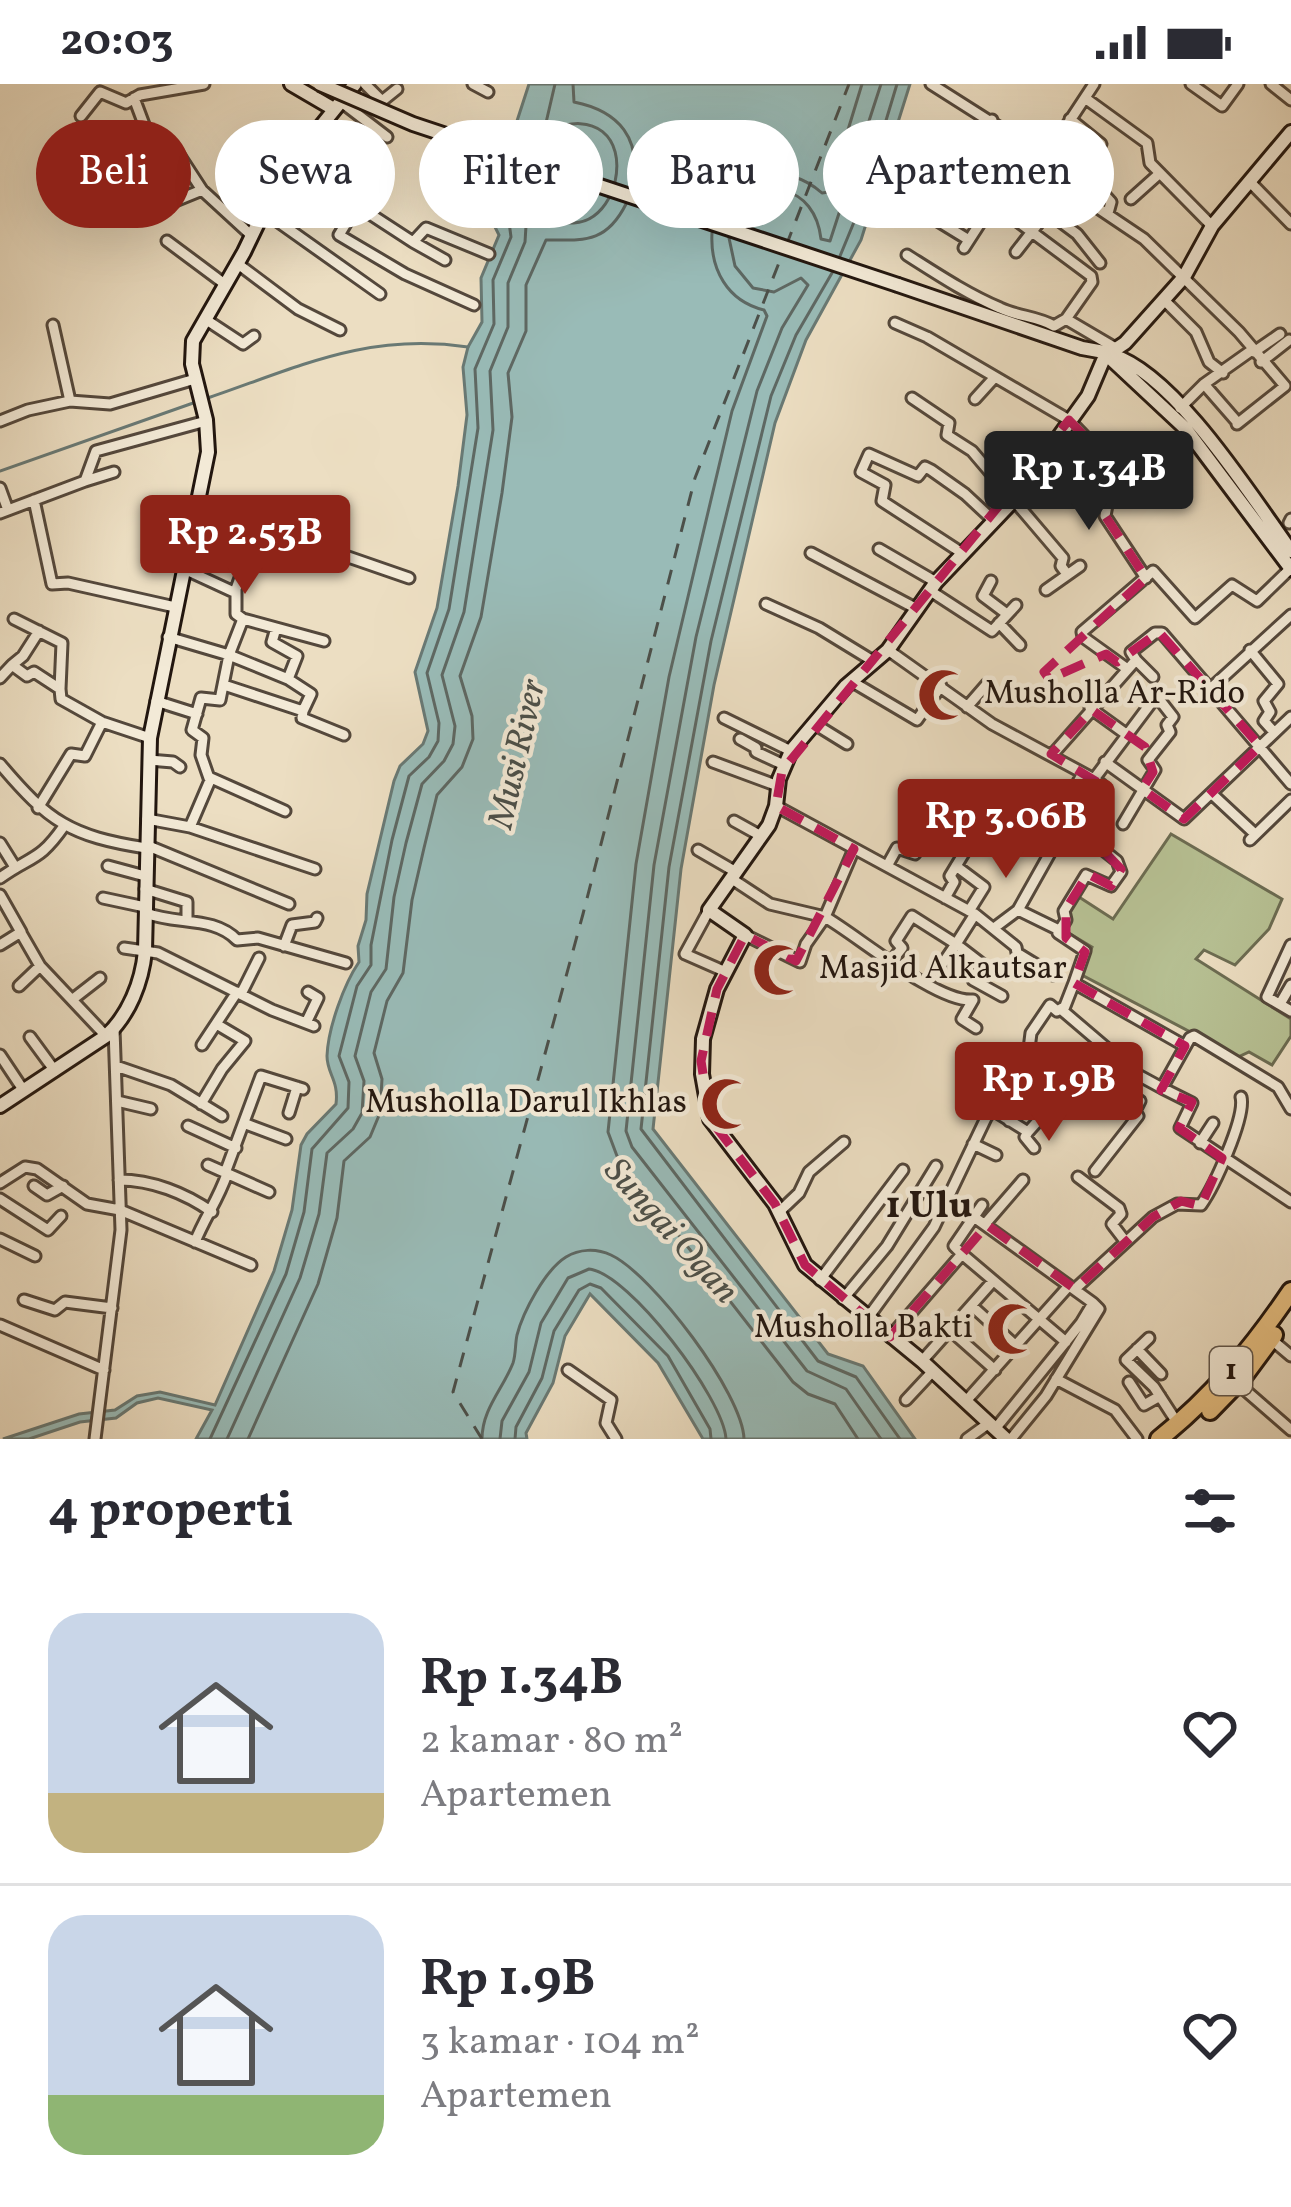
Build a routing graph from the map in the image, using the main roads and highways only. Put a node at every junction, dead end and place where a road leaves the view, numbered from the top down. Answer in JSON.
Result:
{"nodes":[{"id":1,"x":1291,"y":1291,"type":"edge"},
{"id":2,"x":1291,"y":1309,"type":"edge"},
{"id":3,"x":1214,"y":1400,"type":"junction"},
{"id":4,"x":1178,"y":1432,"type":"edge"},
{"id":5,"x":1159,"y":1439,"type":"edge"}],
"edges":[{"from":1,"to":3,"type":"highway","number":"1"},
{"from":2,"to":3,"type":"highway","number":"1"},
{"from":3,"to":4,"type":"highway","number":"1"},
{"from":4,"to":5,"type":"highway","number":"1"}]}
